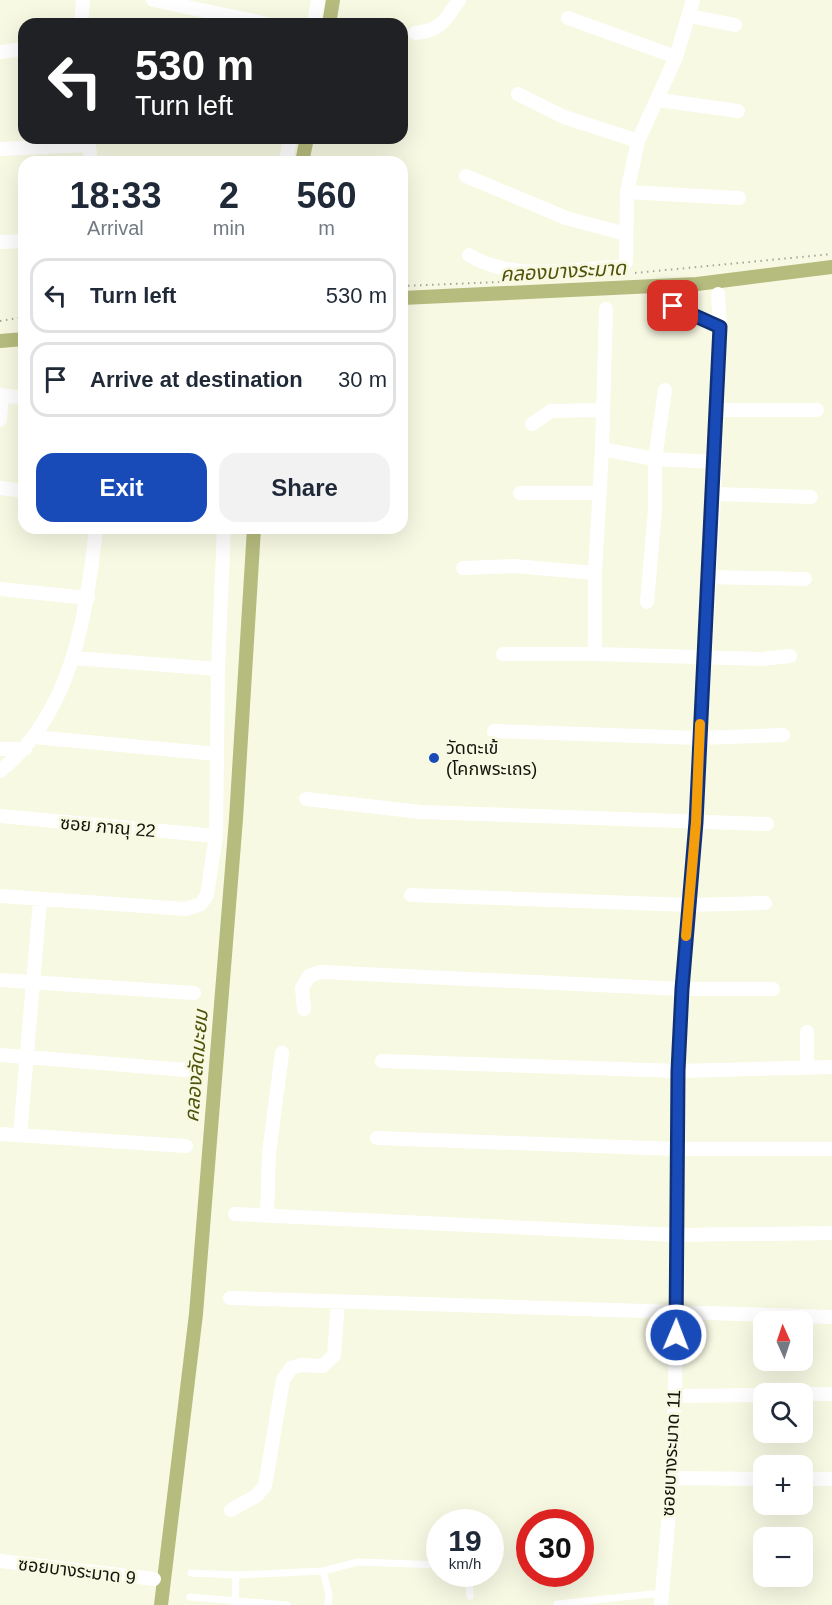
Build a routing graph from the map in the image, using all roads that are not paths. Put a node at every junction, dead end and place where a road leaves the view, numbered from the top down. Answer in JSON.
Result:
{"nodes":[{"id":1,"x":83,"y":0,"type":"edge"},
{"id":2,"x":153,"y":0,"type":"edge"},
{"id":3,"x":318,"y":0,"type":"edge"},
{"id":4,"x":459,"y":0,"type":"edge"},
{"id":5,"x":693,"y":0,"type":"edge"},
{"id":6,"x":690,"y":16,"type":"junction"},
{"id":7,"x":82,"y":18,"type":"edge"},
{"id":8,"x":239,"y":18,"type":"edge"},
{"id":9,"x":315,"y":18,"type":"edge"},
{"id":10,"x":568,"y":18,"type":"dead end"},
{"id":11,"x":735,"y":25,"type":"dead end"},
{"id":12,"x":415,"y":33,"type":"dead end"},
{"id":13,"x":18,"y":50,"type":"edge"},
{"id":14,"x":0,"y":52,"type":"edge"},
{"id":15,"x":676,"y":57,"type":"junction"},
{"id":16,"x":518,"y":94,"type":"dead end"},
{"id":17,"x":659,"y":100,"type":"junction"},
{"id":18,"x":738,"y":111,"type":"dead end"},
{"id":19,"x":638,"y":141,"type":"junction"},
{"id":20,"x":50,"y":144,"type":"edge"},
{"id":21,"x":0,"y":148,"type":"edge"},
{"id":22,"x":466,"y":176,"type":"dead end"},
{"id":23,"x":627,"y":192,"type":"junction"},
{"id":24,"x":740,"y":198,"type":"dead end"},
{"id":25,"x":626,"y":234,"type":"junction"},
{"id":26,"x":18,"y":241,"type":"edge"},
{"id":27,"x":0,"y":242,"type":"edge"},
{"id":28,"x":469,"y":255,"type":"dead end"},
{"id":29,"x":718,"y":294,"type":"dead end"},
{"id":30,"x":673,"y":306,"type":"dead end"},
{"id":31,"x":606,"y":309,"type":"dead end"},
{"id":32,"x":720,"y":327,"type":"junction"},
{"id":33,"x":665,"y":390,"type":"dead end"},
{"id":34,"x":1,"y":395,"type":"edge"},
{"id":35,"x":18,"y":397,"type":"edge"},
{"id":36,"x":602,"y":410,"type":"junction"},
{"id":37,"x":716,"y":410,"type":"junction"},
{"id":38,"x":817,"y":410,"type":"dead end"},
{"id":39,"x":0,"y":420,"type":"edge"},
{"id":40,"x":532,"y":424,"type":"dead end"},
{"id":41,"x":602,"y":449,"type":"junction"},
{"id":42,"x":655,"y":459,"type":"junction"},
{"id":43,"x":714,"y":462,"type":"junction"},
{"id":44,"x":0,"y":488,"type":"edge"},
{"id":45,"x":18,"y":490,"type":"edge"},
{"id":46,"x":520,"y":493,"type":"dead end"},
{"id":47,"x":600,"y":493,"type":"junction"},
{"id":48,"x":714,"y":494,"type":"junction"},
{"id":49,"x":811,"y":497,"type":"dead end"},
{"id":50,"x":95,"y":534,"type":"edge"},
{"id":51,"x":224,"y":534,"type":"edge"},
{"id":52,"x":463,"y":567,"type":"dead end"},
{"id":53,"x":595,"y":573,"type":"junction"},
{"id":54,"x":709,"y":577,"type":"junction"},
{"id":55,"x":805,"y":579,"type":"dead end"},
{"id":56,"x":0,"y":589,"type":"edge"},
{"id":57,"x":88,"y":598,"type":"junction"},
{"id":58,"x":647,"y":602,"type":"dead end"},
{"id":59,"x":503,"y":654,"type":"dead end"},
{"id":60,"x":595,"y":654,"type":"junction"},
{"id":61,"x":790,"y":656,"type":"dead end"},
{"id":62,"x":74,"y":658,"type":"junction"},
{"id":63,"x":703,"y":658,"type":"junction"},
{"id":64,"x":218,"y":669,"type":"junction"},
{"id":65,"x":494,"y":731,"type":"dead end"},
{"id":66,"x":783,"y":735,"type":"dead end"},
{"id":67,"x":34,"y":737,"type":"junction"},
{"id":68,"x":699,"y":738,"type":"junction"},
{"id":69,"x":0,"y":749,"type":"edge"},
{"id":70,"x":25,"y":749,"type":"junction"},
{"id":71,"x":217,"y":754,"type":"junction"},
{"id":72,"x":0,"y":771,"type":"edge"},
{"id":73,"x":306,"y":800,"type":"dead end"},
{"id":74,"x":0,"y":816,"type":"edge"},
{"id":75,"x":696,"y":822,"type":"junction"},
{"id":76,"x":767,"y":825,"type":"dead end"},
{"id":77,"x":216,"y":837,"type":"junction"},
{"id":78,"x":411,"y":895,"type":"dead end"},
{"id":79,"x":0,"y":896,"type":"edge"},
{"id":80,"x":40,"y":901,"type":"junction"},
{"id":81,"x":765,"y":903,"type":"dead end"},
{"id":82,"x":689,"y":906,"type":"junction"},
{"id":83,"x":0,"y":980,"type":"edge"},
{"id":84,"x":31,"y":983,"type":"junction"},
{"id":85,"x":682,"y":989,"type":"junction"},
{"id":86,"x":773,"y":989,"type":"dead end"},
{"id":87,"x":194,"y":993,"type":"dead end"},
{"id":88,"x":304,"y":1009,"type":"dead end"},
{"id":89,"x":807,"y":1032,"type":"dead end"},
{"id":90,"x":282,"y":1053,"type":"dead end"},
{"id":91,"x":0,"y":1055,"type":"edge"},
{"id":92,"x":27,"y":1058,"type":"junction"},
{"id":93,"x":382,"y":1061,"type":"dead end"},
{"id":94,"x":832,"y":1067,"type":"edge"},
{"id":95,"x":807,"y":1068,"type":"junction"},
{"id":96,"x":188,"y":1070,"type":"dead end"},
{"id":97,"x":678,"y":1071,"type":"junction"},
{"id":98,"x":0,"y":1134,"type":"edge"},
{"id":99,"x":20,"y":1136,"type":"junction"},
{"id":100,"x":377,"y":1138,"type":"dead end"},
{"id":101,"x":186,"y":1146,"type":"dead end"},
{"id":102,"x":676,"y":1149,"type":"junction"},
{"id":103,"x":832,"y":1149,"type":"edge"},
{"id":104,"x":235,"y":1214,"type":"dead end"},
{"id":105,"x":267,"y":1216,"type":"junction"},
{"id":106,"x":832,"y":1233,"type":"edge"},
{"id":107,"x":676,"y":1235,"type":"junction"},
{"id":108,"x":230,"y":1298,"type":"dead end"},
{"id":109,"x":338,"y":1302,"type":"junction"},
{"id":110,"x":676,"y":1314,"type":"junction"},
{"id":111,"x":832,"y":1317,"type":"edge"},
{"id":112,"x":813,"y":1394,"type":"edge"},
{"id":113,"x":832,"y":1394,"type":"edge"},
{"id":114,"x":753,"y":1395,"type":"edge"},
{"id":115,"x":675,"y":1396,"type":"junction"},
{"id":116,"x":672,"y":1478,"type":"junction"},
{"id":117,"x":753,"y":1479,"type":"edge"},
{"id":118,"x":813,"y":1479,"type":"edge"},
{"id":119,"x":832,"y":1479,"type":"edge"},
{"id":120,"x":231,"y":1510,"type":"dead end"},
{"id":121,"x":0,"y":1562,"type":"edge"},
{"id":122,"x":426,"y":1564,"type":"edge"},
{"id":123,"x":323,"y":1571,"type":"junction"},
{"id":124,"x":191,"y":1573,"type":"dead end"},
{"id":125,"x":236,"y":1575,"type":"junction"},
{"id":126,"x":154,"y":1579,"type":"dead end"},
{"id":127,"x":470,"y":1587,"type":"edge"},
{"id":128,"x":470,"y":1596,"type":"dead end"},
{"id":129,"x":190,"y":1597,"type":"dead end"},
{"id":130,"x":662,"y":1599,"type":"edge"},
{"id":131,"x":235,"y":1603,"type":"edge"},
{"id":132,"x":557,"y":1604,"type":"edge"},
{"id":133,"x":286,"y":1605,"type":"edge"},
{"id":134,"x":328,"y":1605,"type":"edge"}],
"edges":[{"from":1,"to":7,"type":"street"},
{"from":2,"to":8,"type":"street"},
{"from":3,"to":9,"type":"street"},
{"from":4,"to":12,"type":"street"},
{"from":5,"to":6,"type":"street"},
{"from":6,"to":11,"type":"street"},
{"from":6,"to":15,"type":"street"},
{"from":10,"to":15,"type":"street"},
{"from":13,"to":14,"type":"street"},
{"from":15,"to":17,"type":"street"},
{"from":16,"to":19,"type":"street"},
{"from":17,"to":18,"type":"street"},
{"from":17,"to":19,"type":"street"},
{"from":19,"to":23,"type":"street"},
{"from":20,"to":21,"type":"street"},
{"from":22,"to":25,"type":"street"},
{"from":23,"to":24,"type":"street"},
{"from":23,"to":25,"type":"street"},
{"from":25,"to":28,"type":"street"},
{"from":26,"to":27,"type":"street"},
{"from":29,"to":32,"type":"street","name":"ซอยบางระมาด 11"},
{"from":30,"to":32,"type":"street"},
{"from":31,"to":36,"type":"street"},
{"from":32,"to":37,"type":"street","name":"ซอยบางระมาด 11"},
{"from":33,"to":42,"type":"street"},
{"from":34,"to":35,"type":"street"},
{"from":34,"to":39,"type":"street"},
{"from":36,"to":40,"type":"street"},
{"from":36,"to":41,"type":"street"},
{"from":37,"to":38,"type":"street"},
{"from":37,"to":43,"type":"street","name":"ซอยบางระมาด 11"},
{"from":41,"to":42,"type":"street"},
{"from":41,"to":47,"type":"street"},
{"from":42,"to":43,"type":"street"},
{"from":42,"to":58,"type":"street"},
{"from":43,"to":48,"type":"street","name":"ซอยบางระมาด 11"},
{"from":44,"to":45,"type":"street"},
{"from":46,"to":47,"type":"street"},
{"from":47,"to":53,"type":"street"},
{"from":48,"to":49,"type":"street"},
{"from":48,"to":54,"type":"street","name":"ซอยบางระมาด 11"},
{"from":50,"to":57,"type":"street"},
{"from":51,"to":64,"type":"street"},
{"from":52,"to":53,"type":"street"},
{"from":53,"to":60,"type":"street"},
{"from":54,"to":55,"type":"street"},
{"from":54,"to":63,"type":"street","name":"ซอยบางระมาด 11"},
{"from":56,"to":57,"type":"street"},
{"from":57,"to":62,"type":"street"},
{"from":59,"to":60,"type":"street"},
{"from":60,"to":63,"type":"street"},
{"from":61,"to":63,"type":"street"},
{"from":62,"to":64,"type":"street"},
{"from":62,"to":67,"type":"street"},
{"from":63,"to":68,"type":"street","name":"ซอยบางระมาด 11"},
{"from":64,"to":71,"type":"street"},
{"from":65,"to":68,"type":"street"},
{"from":66,"to":68,"type":"street"},
{"from":67,"to":70,"type":"street"},
{"from":67,"to":71,"type":"street"},
{"from":68,"to":75,"type":"street","name":"ซอยบางระมาด 11"},
{"from":69,"to":70,"type":"street"},
{"from":70,"to":72,"type":"street"},
{"from":71,"to":77,"type":"street"},
{"from":73,"to":75,"type":"street"},
{"from":74,"to":77,"type":"street","name":"ซอย ภาณุ 22"},
{"from":75,"to":76,"type":"street"},
{"from":75,"to":82,"type":"street","name":"ซอยบางระมาด 11"},
{"from":77,"to":80,"type":"street"},
{"from":78,"to":82,"type":"street"},
{"from":79,"to":80,"type":"street"},
{"from":80,"to":84,"type":"street"},
{"from":81,"to":82,"type":"street"},
{"from":82,"to":85,"type":"street","name":"ซอยบางระมาด 11"},
{"from":83,"to":84,"type":"street"},
{"from":84,"to":87,"type":"street"},
{"from":84,"to":92,"type":"street"},
{"from":85,"to":86,"type":"street"},
{"from":85,"to":88,"type":"street"},
{"from":85,"to":97,"type":"street","name":"ซอยบางระมาด 11"},
{"from":89,"to":95,"type":"street"},
{"from":90,"to":105,"type":"street"},
{"from":91,"to":92,"type":"street"},
{"from":92,"to":96,"type":"street"},
{"from":92,"to":99,"type":"street"},
{"from":93,"to":97,"type":"street"},
{"from":94,"to":95,"type":"street"},
{"from":95,"to":97,"type":"street"},
{"from":97,"to":102,"type":"street","name":"ซอยบางระมาด 11"},
{"from":98,"to":99,"type":"street"},
{"from":99,"to":101,"type":"street"},
{"from":100,"to":102,"type":"street"},
{"from":102,"to":103,"type":"street"},
{"from":102,"to":107,"type":"street","name":"ซอยบางระมาด 11"},
{"from":104,"to":105,"type":"street"},
{"from":105,"to":107,"type":"street"},
{"from":106,"to":107,"type":"street"},
{"from":107,"to":110,"type":"street","name":"ซอยบางระมาด 11"},
{"from":108,"to":109,"type":"street"},
{"from":109,"to":110,"type":"street"},
{"from":109,"to":120,"type":"street"},
{"from":110,"to":111,"type":"street"},
{"from":110,"to":115,"type":"street","name":"ซอยบางระมาด 11"},
{"from":112,"to":113,"type":"street"},
{"from":114,"to":115,"type":"street"},
{"from":115,"to":116,"type":"street","name":"ซอยบางระมาด 11"},
{"from":116,"to":117,"type":"street"},
{"from":116,"to":130,"type":"street","name":"ซอยบางระมาด 11"},
{"from":118,"to":119,"type":"street"},
{"from":121,"to":126,"type":"street","name":"ซอยบางระมาด 9"},
{"from":122,"to":123,"type":"lane"},
{"from":123,"to":125,"type":"lane"},
{"from":123,"to":134,"type":"lane"},
{"from":124,"to":125,"type":"lane"},
{"from":125,"to":131,"type":"lane"},
{"from":127,"to":128,"type":"lane"},
{"from":129,"to":131,"type":"lane"},
{"from":130,"to":132,"type":"lane"},
{"from":131,"to":133,"type":"lane"}]}
